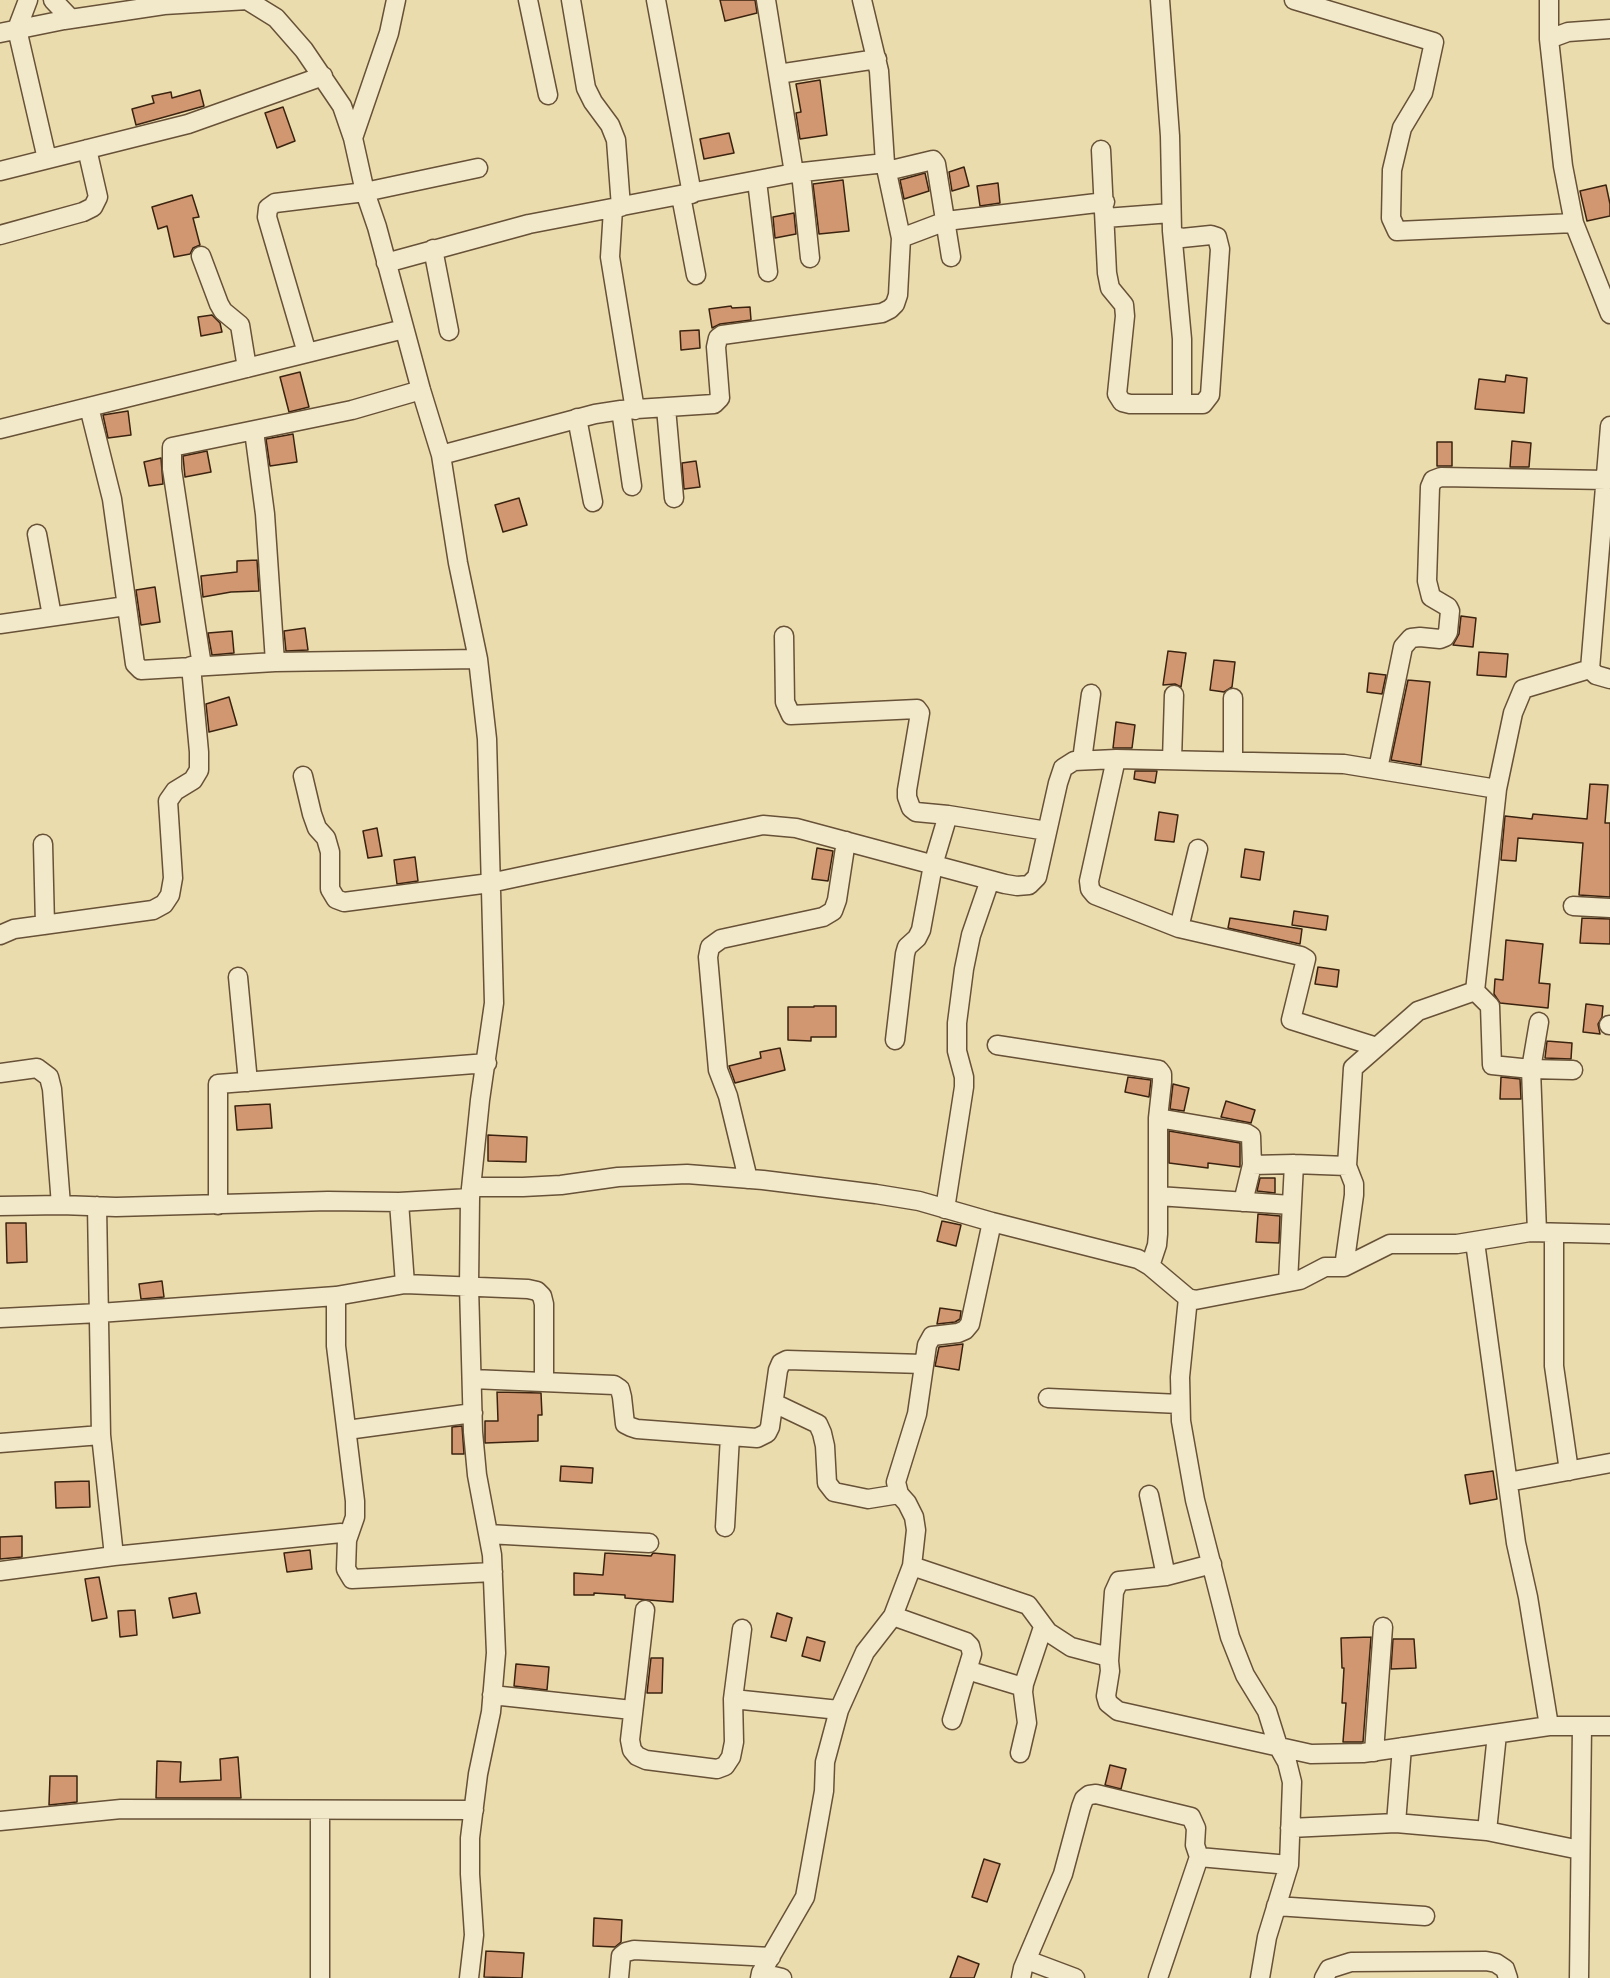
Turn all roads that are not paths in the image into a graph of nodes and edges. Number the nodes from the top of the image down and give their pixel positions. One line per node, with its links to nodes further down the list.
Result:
1 (28, 0): 17 (street)
2 (53, 0): 15 (street)
3 (240, 0): 4 (street); 15 (street)
4 (248, 0): 21 (street)
5 (396, 0): 23 (street)
6 (528, 0): 22 (street)
7 (571, 0): 34 (street)
8 (656, 0): 33 (street)
9 (766, 0): 20 (street)
10 (862, 0): 19 (street)
11 (1160, 0): 36 (street)
12 (1294, 0): 14 (street)
13 (1549, 0): 18 (street)
14 (1351, 9): 38 (street)
15 (71, 19): 17 (street)
16 (1610, 29): 18 (street)
17 (8, 31): 26 (street)
18 (1549, 39): 38 (street)
19 (877, 60): 20 (street); 27 (street)
20 (778, 74): 30 (street)
21 (323, 76): 23 (street); 24 (street)
22 (548, 94)
23 (353, 138): 32 (street)
24 (87, 149): 26 (street); 40 (street)
25 (1101, 150): 35 (street)
26 (47, 159): 29 (street)
27 (886, 167): 30 (street); 37 (street); 41 (street)
28 (478, 168): 32 (street)
29 (0, 171)
30 (797, 173): 31 (street); 45 (street)
31 (757, 181): 33 (street); 47 (street)
32 (365, 192): 46 (street); 52 (street)
33 (687, 195): 34 (street); 48 (street)
34 (617, 208): 42 (street); 58 (street)
35 (1105, 210): 36 (street); 37 (street); 55 (street)
36 (1171, 213): 39 (street)
37 (946, 221): 41 (street); 44 (street)
38 (1574, 223): 49 (street)
39 (1172, 231): 55 (street); 55 (street)
40 (0, 235)
41 (901, 238): 57 (street)
42 (433, 249): 46 (street); 51 (street)
43 (201, 256): 53 (street)
44 (951, 257)
45 (810, 258)
46 (386, 263): 50 (street)
47 (768, 273)
48 (696, 275)
49 (1610, 314)
50 (404, 328): 52 (street); 54 (street)
51 (449, 331)
52 (308, 352): 53 (street)
53 (247, 368): 56 (street)
54 (421, 390): 62 (street); 63 (street)
55 (1182, 404)
56 (89, 407): 61 (street); 69 (street)
57 (666, 408): 58 (street); 66 (street)
58 (628, 410): 59 (street); 65 (street)
59 (576, 418): 63 (street); 67 (street)
60 (1610, 426): 64 (street)
61 (0, 429)
62 (254, 431): 74 (street); 75 (street)
63 (441, 455): 73 (street)
64 (1606, 480): 76 (street); 85 (street)
65 (632, 486)
66 (674, 498)
67 (593, 502)
68 (37, 534): 70 (street)
69 (126, 606): 70 (street); 75 (street)
70 (52, 616): 71 (street)
71 (0, 624)
72 (784, 636): 88 (street)
73 (478, 659): 74 (street); 95 (street)
74 (275, 662): 75 (street)
75 (196, 666): 98 (street)
76 (1590, 669): 77 (street); 87 (street)
77 (1610, 679)
78 (1091, 694): 82 (street)
79 (1174, 695): 83 (street)
80 (1233, 698): 84 (street)
81 (1116, 759): 82 (street); 83 (street); 99 (street)
82 (1082, 760): 89 (street)
83 (1172, 760): 84 (street)
84 (1233, 761): 85 (street)
85 (1378, 769): 87 (street)
86 (303, 776): 95 (street)
87 (1497, 789): 102 (street)
88 (948, 815): 89 (street); 93 (street)
89 (1047, 831): 94 (street)
90 (846, 841): 93 (street); 95 (street); 116 (street)
91 (43, 844): 98 (street)
92 (1198, 849): 99 (street)
93 (933, 865): 94 (street); 104 (street)
94 (990, 880): 126 (street)
95 (490, 883): 107 (street)
96 (1573, 906): 97 (street)
97 (1610, 908)
98 (45, 925): 100 (street)
99 (1179, 928): 106 (street)
100 (0, 934)
101 (238, 977): 111 (street)
102 (1475, 991): 106 (street); 108 (street)
103 (1539, 1022): 108 (street)
104 (895, 1041)
105 (997, 1045): 112 (street)
106 (1377, 1047): 115 (street)
107 (487, 1063): 111 (street); 117 (street)
108 (1531, 1069): 109 (street); 128 (street)
109 (1573, 1070)
110 (0, 1073): 122 (street)
111 (248, 1082): 121 (street)
112 (1158, 1118): 114 (street); 118 (street)
113 (1294, 1164): 114 (street); 115 (street); 123 (street)
114 (1252, 1165): 120 (street)
115 (1347, 1166): 132 (street)
116 (748, 1179): 117 (street); 126 (street)
117 (471, 1192): 119 (street); 135 (street)
118 (1158, 1196): 120 (street); 131 (street)
119 (399, 1202): 121 (street); 134 (street)
120 (1243, 1202): 123 (street)
121 (218, 1204): 125 (street)
122 (61, 1205): 124 (street); 125 (street)
123 (1291, 1205): 133 (street)
124 (0, 1206)
125 (97, 1206): 138 (street)
126 (945, 1209): 127 (street)
127 (992, 1222): 131 (street); 140 (street)
128 (1546, 1232): 129 (street); 130 (street); 152 (street)
129 (1610, 1234)
130 (1475, 1242): 132 (street); 153 (street)
131 (1150, 1266): 137 (street)
132 (1344, 1267): 133 (street)
133 (1288, 1282): 137 (street)
134 (405, 1284): 135 (street); 136 (street)
135 (470, 1286): 141 (street); 142 (street)
136 (336, 1296): 138 (street); 147 (street)
137 (1188, 1298): 145 (street)
138 (99, 1313): 139 (street); 148 (street)
139 (0, 1318)
140 (923, 1364): 144 (street); 154 (street)
141 (472, 1379): 142 (street); 146 (street)
142 (544, 1382): 149 (street)
143 (1048, 1398): 145 (street)
144 (774, 1403): 149 (street); 154 (street)
145 (1180, 1404): 161 (street)
146 (473, 1413): 147 (street); 157 (street)
147 (347, 1430): 158 (street)
148 (101, 1435): 150 (street); 160 (street)
149 (730, 1436): 156 (street)
150 (0, 1443)
151 (1610, 1463): 152 (street)
152 (1569, 1471): 153 (street)
153 (1508, 1482): 179 (street)
154 (899, 1494): 162 (street)
155 (1149, 1496): 165 (street)
156 (725, 1527)
157 (488, 1534): 159 (street); 164 (street)
158 (347, 1540): 160 (street); 164 (street)
159 (649, 1543)
160 (114, 1556): 163 (street)
161 (1212, 1564): 165 (street); 183 (street)
162 (912, 1566): 167 (street); 168 (street)
163 (0, 1571)
164 (493, 1572): 174 (street)
165 (1166, 1576): 171 (street)
166 (645, 1610): 176 (street)
167 (893, 1616): 172 (street); 177 (street)
168 (1043, 1627): 171 (street); 173 (street)
169 (1383, 1627): 185 (street)
170 (742, 1629): 175 (street)
171 (1109, 1661): 183 (street)
172 (967, 1670): 173 (street); 178 (street)
173 (1023, 1687): 186 (street)
174 (492, 1695): 176 (street); 188 (street)
175 (733, 1699): 176 (street); 177 (street)
176 (632, 1710)
177 (839, 1710): 198 (street)
178 (952, 1720)
179 (1549, 1726): 180 (street); 182 (street)
180 (1582, 1726): 181 (street); 193 (street)
181 (1610, 1726)
182 (1497, 1734): 184 (street); 192 (street)
183 (1278, 1746): 185 (street); 191 (street)
184 (1402, 1748): 185 (street); 190 (street)
185 (1374, 1752)
186 (1020, 1753)
187 (320, 1809): 188 (street); 189 (street); 201 (street)
188 (474, 1810): 202 (street)
189 (0, 1821)
190 (1396, 1822): 191 (street); 192 (street)
191 (1290, 1828): 195 (street)
192 (1487, 1831): 193 (street)
193 (1581, 1850): 211 (street)
194 (1199, 1857): 195 (street); 199 (street); 207 (street)
195 (1289, 1865): 196 (street)
196 (1276, 1906): 197 (street); 208 (street)
197 (1425, 1916)
198 (771, 1957): 200 (street); 203 (street)
199 (1027, 1960): 205 (street); 206 (street)
200 (761, 1976): 204 (street)
201 (320, 1978)
202 (469, 1978)
203 (619, 1978)
204 (782, 1978)
205 (1021, 1978)
206 (1075, 1978)
207 (1158, 1978)
208 (1260, 1978)
209 (1324, 1978): 210 (street)
210 (1508, 1978)
211 (1579, 1978)

